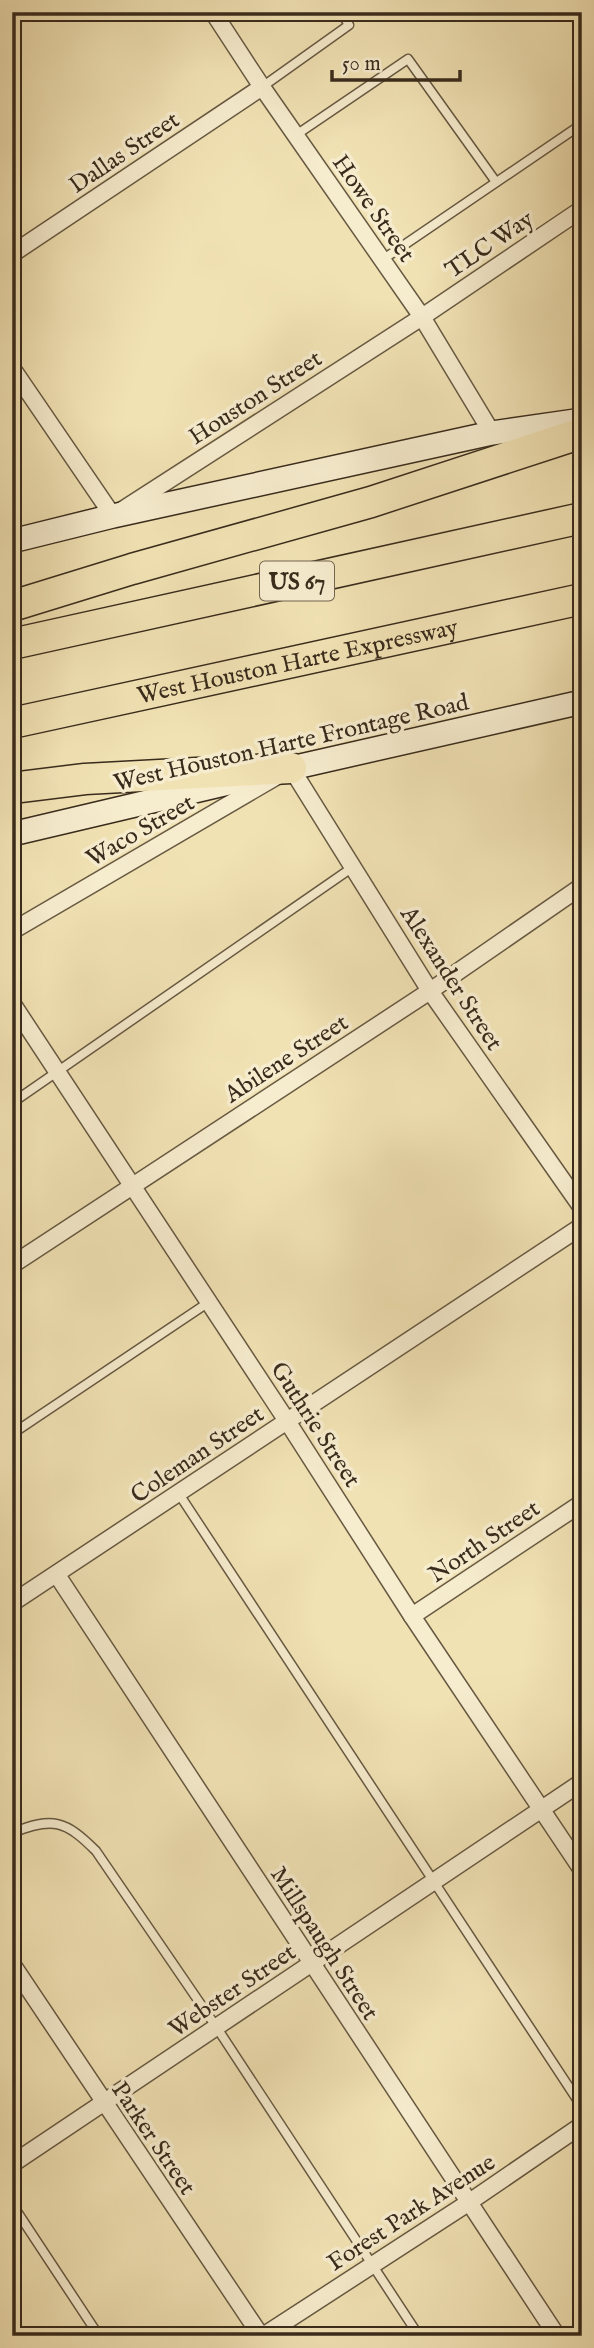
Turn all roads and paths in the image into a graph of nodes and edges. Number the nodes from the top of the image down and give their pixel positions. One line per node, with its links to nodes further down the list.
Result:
1 (213, 12): 3 (street, Howe Street)
2 (341, 12): 3 (lane)
3 (262, 87): 5 (street, Howe Street); 8 (street, Dallas Street)
4 (582, 124): 6 (lane)
5 (295, 135): 6 (lane); 9 (street, Howe Street)
6 (496, 182): 9 (lane)
7 (582, 209): 10 (street, TLC Way)
8 (12, 254)
9 (382, 260): 10 (street, Howe Street)
10 (422, 317): 13 (street, Howe Street); 15 (street, Houston Street)
11 (12, 368): 15 (street)
12 (582, 420): 13 (main road)
13 (492, 433): 15 (main road)
14 (582, 433): 19 (highway)
15 (113, 516): 17 (main road)
16 (582, 518): 20 (highway, US 67)
17 (12, 541)
18 (582, 599): 22 (highway, West Houston Harte Expressway)
19 (12, 606)
20 (12, 644)
21 (582, 702): 23 (main road, West Houston Harte Frontage Road)
22 (12, 723)
23 (291, 768): 24 (highway); 25 (main road, West Houston Harte Frontage Road); 26 (street, Alexander Street); 28 (street, Waco Street)
24 (12, 788)
25 (12, 834)
26 (353, 867): 29 (street, Alexander Street); 31 (lane)
27 (582, 886): 29 (street, Abilene Street)
28 (12, 931)
29 (430, 991): 33 (street, Abilene Street); 34 (street, Alexander Street)
30 (12, 1003): 31 (street, Guthrie Street)
31 (58, 1073): 32 (lane); 33 (street, Guthrie Street)
32 (12, 1103)
33 (132, 1186): 36 (street, Abilene Street); 37 (street, Guthrie Street)
34 (582, 1208)
35 (582, 1226): 38 (street, Coleman Street)
36 (12, 1265)
37 (209, 1302): 38 (street, Guthrie Street); 39 (lane)
38 (287, 1421): 40 (street, Coleman Street); 44 (street, Guthrie Street)
39 (12, 1434)
40 (179, 1493): 42 (street, Coleman Street); 49 (lane)
41 (582, 1503): 44 (street, North Street)
42 (57, 1575): 43 (street, Coleman Street); 51 (street, Millspaugh Street)
43 (12, 1603)
44 (412, 1616): 46 (street, Guthrie Street)
45 (582, 1782): 46 (street, Webster Street)
46 (541, 1810): 48 (street, Guthrie Street); 49 (street, Webster Street)
47 (12, 1833): 52 (lane)
48 (582, 1870)
49 (434, 1881): 51 (street, Webster Street); 54 (lane)
50 (12, 1964): 53 (street, Parker Street)
51 (311, 1964): 52 (street, Webster Street); 57 (street, Millspaugh Street)
52 (217, 2028): 53 (street, Webster Street); 59 (lane)
53 (104, 2104): 56 (street, Webster Street); 61 (street, Parker Street)
54 (582, 2107)
55 (582, 2125): 57 (street, Forest Park Avenue)
56 (12, 2164)
57 (468, 2203): 59 (street, Forest Park Avenue); 63 (street, Millspaugh Street)
58 (12, 2204): 60 (lane)
59 (373, 2265): 61 (street, Forest Park Avenue); 62 (lane)
60 (99, 2336)
61 (262, 2336)
62 (419, 2336)
63 (557, 2336)

